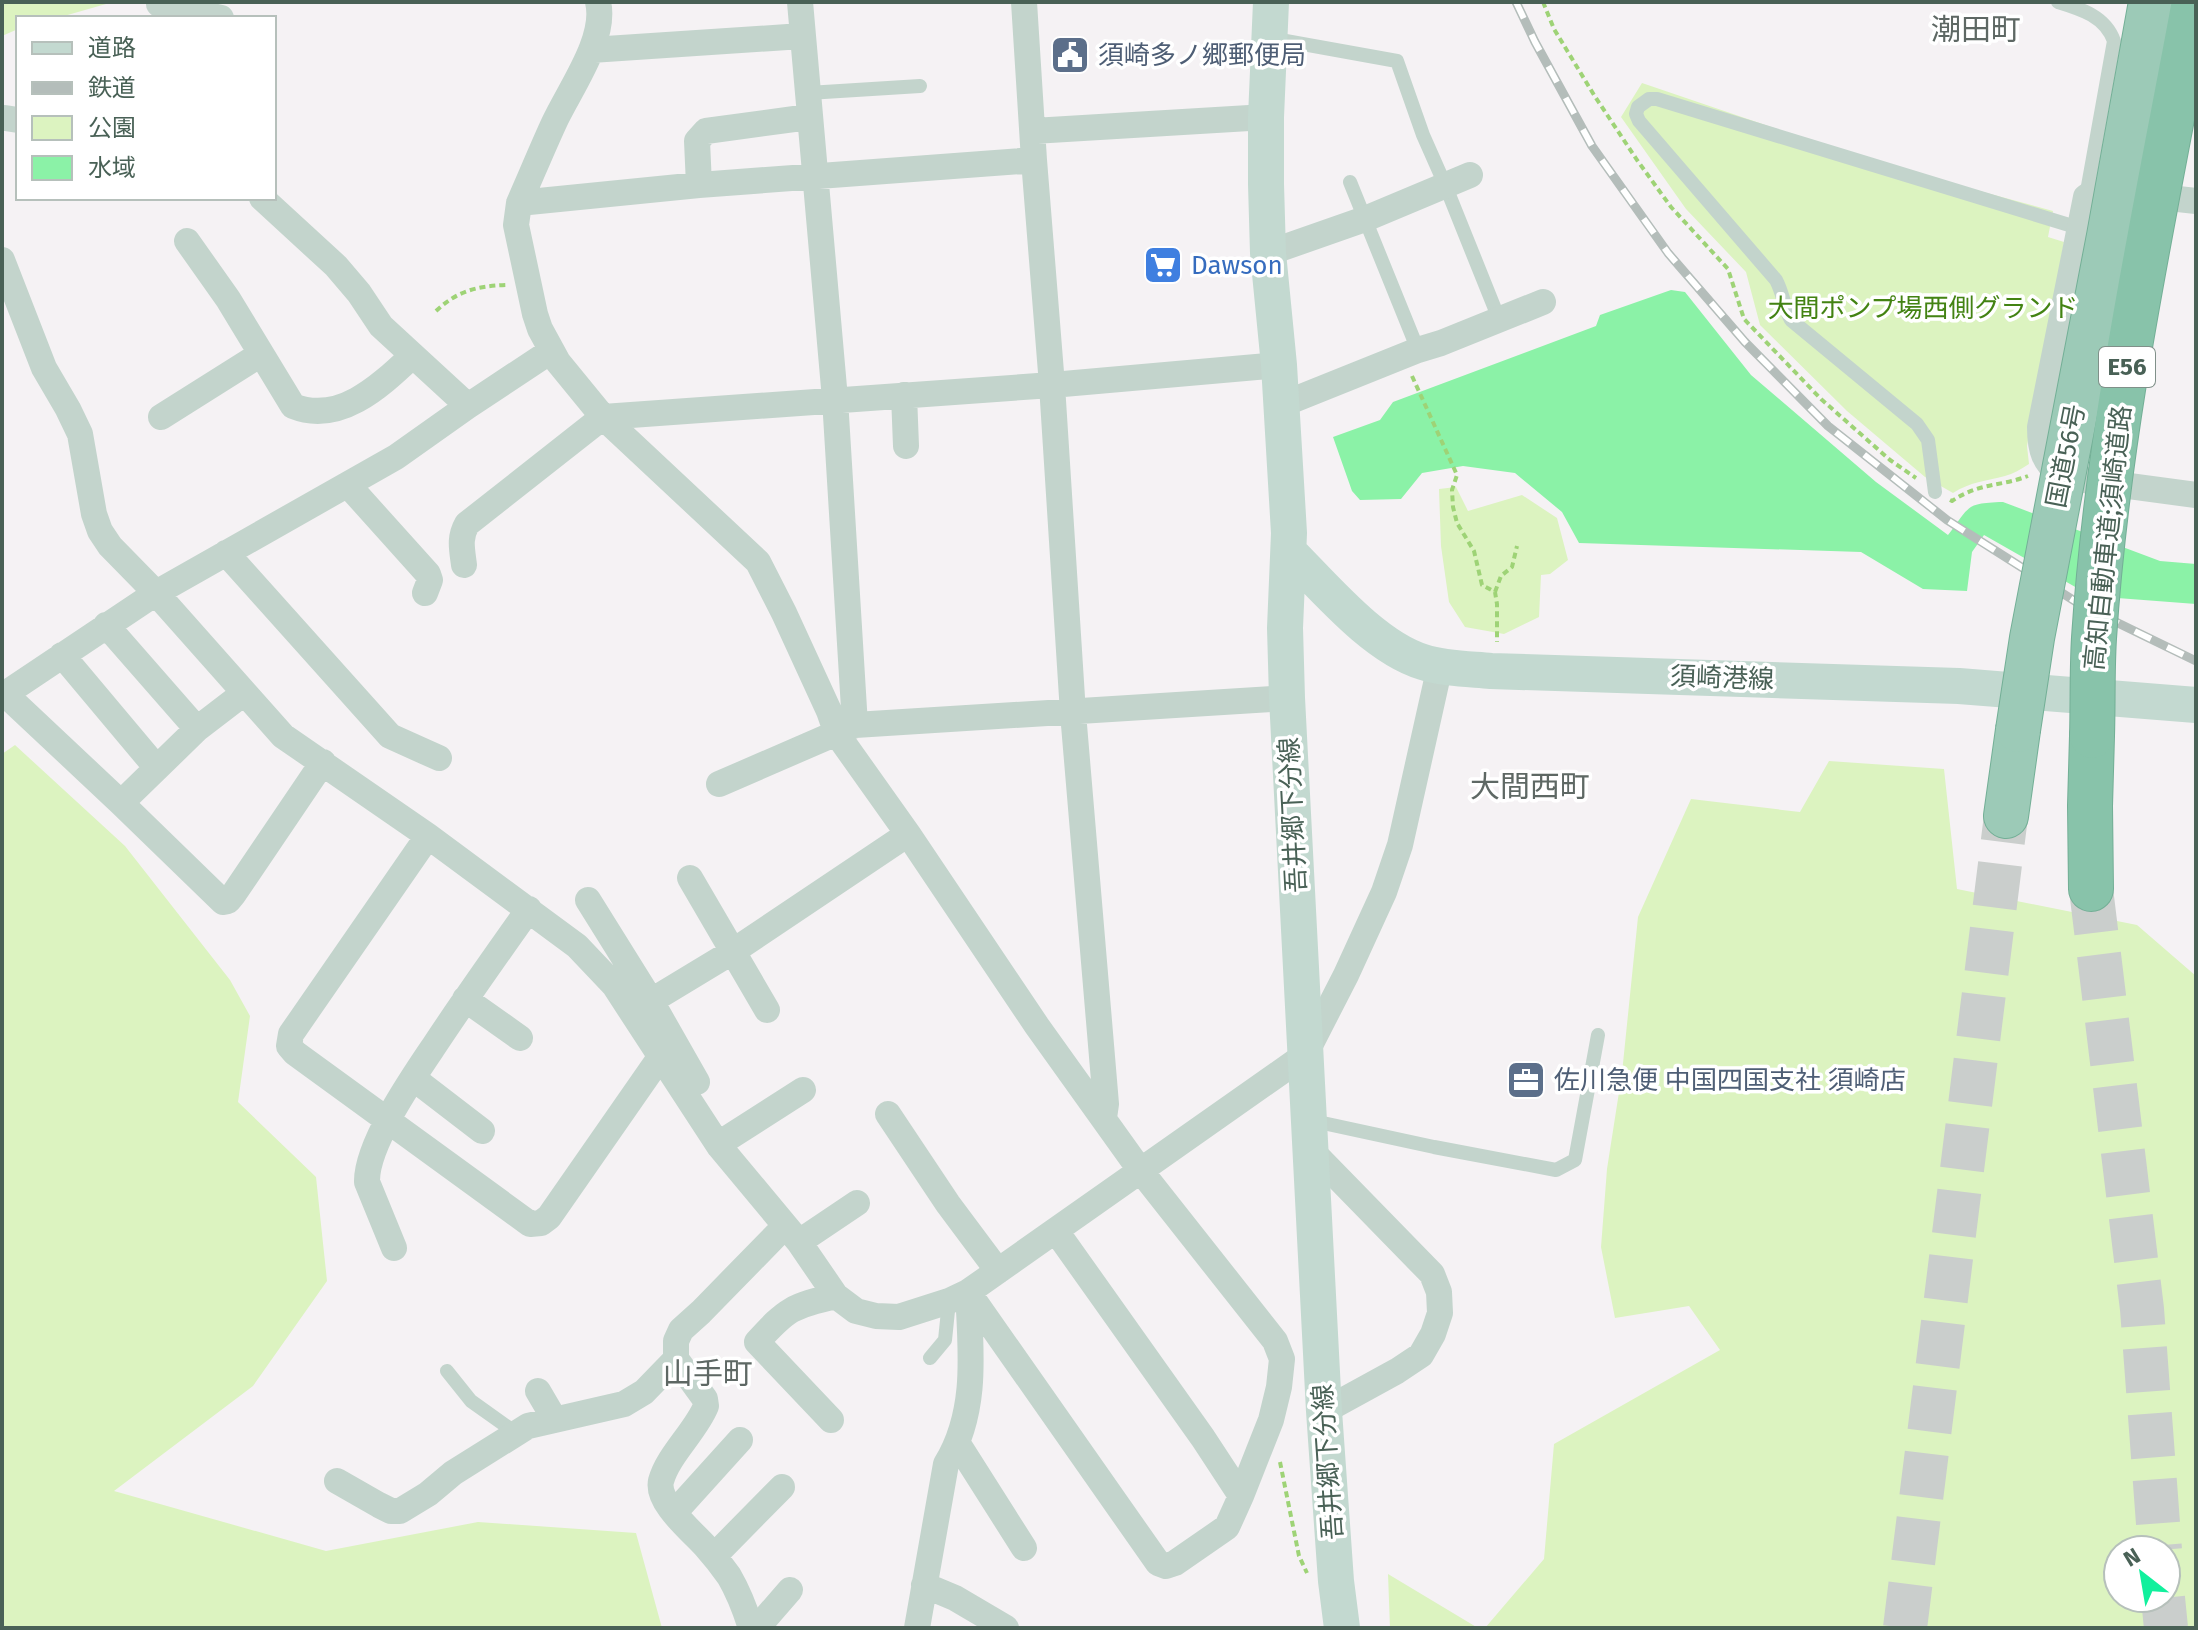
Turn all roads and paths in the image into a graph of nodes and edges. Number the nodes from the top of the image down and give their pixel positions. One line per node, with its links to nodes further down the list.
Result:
1 (598, 2): 14 (street)
2 (800, 2): 12 (street)
3 (1024, 2): 18 (street)
4 (1271, 2): 13 (main road, 吾井郷下分線)
5 (1543, 2): 53 (path)
6 (2058, 2): 10 (lane)
7 (2151, 2): 78 (highway, 国道56号, bridge)
8 (2194, 2): 82 (highway, 高知自動車道;須崎道路 / E56, bridge)
9 (159, 4): 11 (street)
10 (2091, 7): 25 (lane)
11 (212, 16)
12 (802, 36): 14 (street); 16 (street)
13 (1269, 38): 17 (main road, 吾井郷下分線); 24 (lane)
14 (591, 50): 28 (street)
15 (920, 86): 16 (lane)
16 (808, 105): 21 (street); 23 (street)
17 (1266, 117): 18 (street); 32 (main road, 吾井郷下分線)
18 (1033, 131): 19 (street)
19 (1034, 160): 21 (street); 43 (street)
20 (1470, 175): 24 (street)
21 (815, 178): 23 (street); 45 (street)
22 (1350, 182): 29 (lane)
23 (699, 185): 28 (street)
24 (1446, 187): 29 (street); 37 (lane)
25 (2086, 197): 27 (street); 30 (street)
26 (264, 200): 40 (street)
27 (2196, 201)
28 (519, 203): 34 (street)
29 (1365, 219): 32 (street); 41 (lane)
30 (2079, 228): 53 (lane); 54 (street)
31 (187, 241): 39 (street)
32 (1268, 253): 42 (main road, 吾井郷下分線)
33 (2, 260): 60 (street)
34 (529, 285): 36 (path); 38 (street)
35 (1543, 302): 37 (street)
36 (436, 311)
37 (1499, 319): 41 (street)
38 (551, 351): 47 (street); 49 (street)
39 (261, 354): 40 (street); 48 (street)
40 (412, 356): 47 (street)
41 (1413, 357): 46 (street); 59 (path)
42 (1279, 365): 43 (street); 46 (main road, 吾井郷下分線)
43 (1052, 385): 44 (street); 70 (street)
44 (904, 395): 45 (street); 50 (street)
45 (835, 399): 49 (street); 72 (street)
46 (1281, 405): 56 (main road, 吾井郷下分線)
47 (468, 406): 52 (street)
48 (161, 417)
49 (603, 417): 58 (street); 72 (street)
50 (906, 446)
51 (2030, 476): 53 (path)
52 (348, 485): 57 (street); 61 (street)
53 (1935, 492)
54 (2196, 495)
55 (1517, 546): 59 (path)
56 (1289, 552): 64 (main road, 須崎港線); 68 (main road, 吾井郷下分線)
57 (226, 553): 60 (street); 73 (street)
58 (464, 565)
59 (1495, 592): 65 (path)
60 (156, 593): 62 (street); 66 (street)
61 (425, 593)
62 (106, 625): 63 (street); 71 (street)
63 (62, 655): 67 (street); 75 (street)
64 (1440, 666): 65 (main road, 須崎港線); 91 (street)
65 (1491, 671): 69 (main road, 須崎港線)
66 (244, 693): 71 (street); 74 (street)
67 (3, 695): 77 (street)
68 (1287, 698): 70 (street); 91 (main road, 吾井郷下分線)
69 (2196, 705)
70 (1073, 713): 72 (street); 96 (street)
71 (197, 729): 75 (street)
72 (846, 730): 76 (street); 79 (street)
73 (439, 758)
74 (323, 762): 77 (street); 80 (street)
75 (156, 767): 77 (street)
76 (719, 784)
77 (121, 803)
78 (2006, 816)
79 (908, 834): 85 (street); 96 (street)
80 (428, 836): 84 (street); 97 (street)
81 (690, 878): 85 (street)
82 (2091, 889)
83 (588, 900): 87 (street)
84 (529, 909): 86 (street); 92 (street)
85 (732, 952): 87 (street); 88 (street)
86 (465, 999): 90 (street); 93 (street)
87 (651, 1001): 100 (street)
88 (767, 1010)
89 (1598, 1035): 99 (lane)
90 (520, 1038)
91 (1305, 1055): 99 (main road, 吾井郷下分線); 101 (street)
92 (661, 1056): 97 (street); 100 (street)
93 (413, 1078): 97 (street); 98 (street)
94 (803, 1090): 100 (street)
95 (888, 1114): 106 (street)
96 (1104, 1118): 101 (street)
97 (386, 1121): 105 (street)
98 (482, 1131)
99 (1310, 1134): 113 (main road, 吾井郷下分線); 113 (street)
100 (724, 1142): 104 (street)
101 (1140, 1170): 103 (street); 116 (street)
102 (857, 1203): 104 (street)
103 (1056, 1231): 106 (street); 122 (street)
104 (792, 1234): 107 (street); 110 (street)
105 (394, 1248)
106 (998, 1271): 108 (street)
107 (836, 1296): 108 (street); 115 (street)
108 (958, 1297): 109 (lane); 119 (street); 122 (street)
109 (930, 1358)
110 (676, 1359): 114 (street); 123 (street)
111 (447, 1371): 117 (lane)
112 (538, 1391): 114 (street)
113 (1324, 1411): 132 (main road, 吾井郷下分線)
114 (555, 1420): 117 (street)
115 (831, 1420)
116 (1271, 1420): 122 (street); 126 (path)
117 (516, 1433): 120 (street)
118 (740, 1440): 123 (street)
119 (958, 1444): 124 (street); 127 (street)
120 (337, 1481)
121 (782, 1487): 125 (street)
122 (1241, 1496)
123 (674, 1513): 125 (street)
124 (1024, 1548)
125 (714, 1556): 129 (street)
126 (1311, 1577)
127 (924, 1585): 130 (street); 131 (street)
128 (790, 1590): 129 (street)
129 (754, 1628)
130 (917, 1628)
131 (1006, 1628)
132 (1342, 1628)

